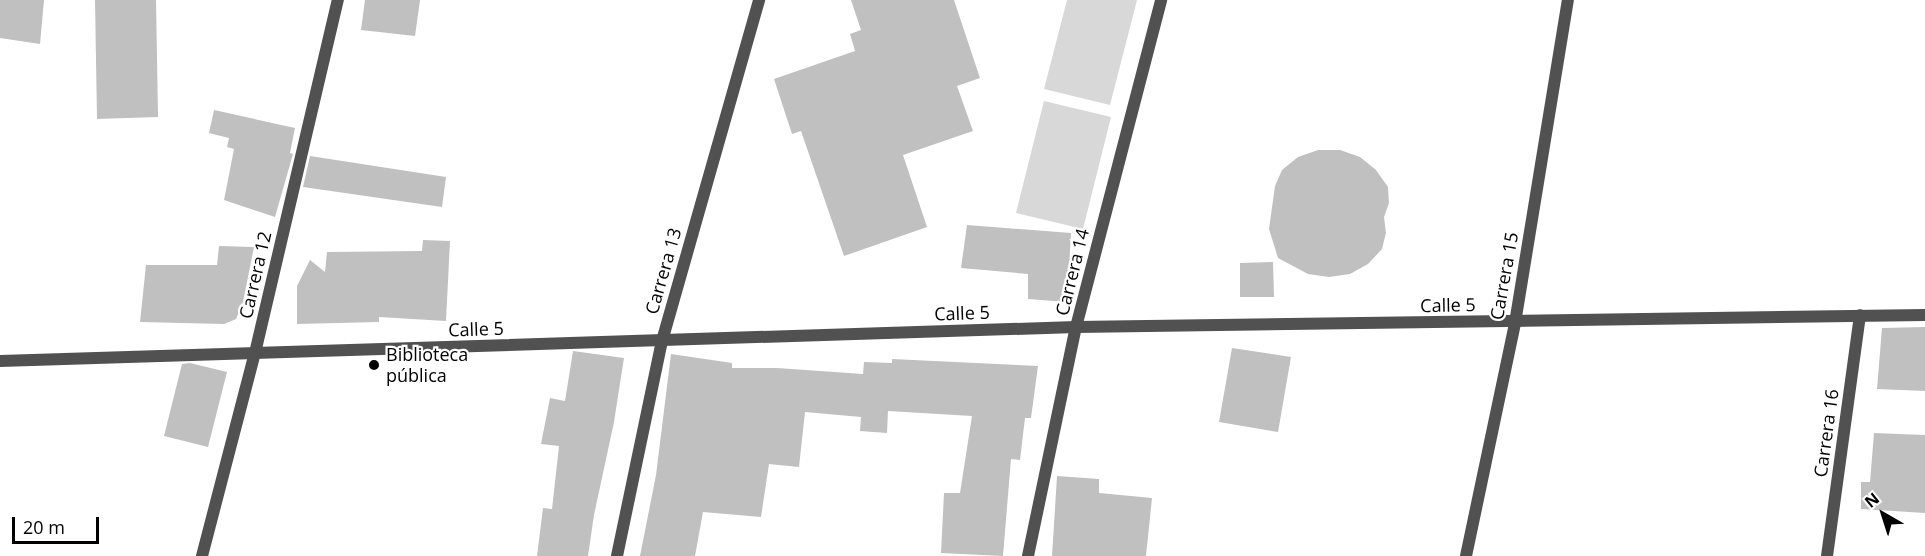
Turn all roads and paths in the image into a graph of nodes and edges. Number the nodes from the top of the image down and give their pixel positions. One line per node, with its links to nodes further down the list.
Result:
1 (338, 0): 10 (street, Carrera 12)
2 (759, 0): 9 (street, Carrera 13)
3 (1161, 0): 8 (street, Carrera 14)
4 (1568, 0): 7 (street, Carrera 15)
5 (1860, 315): 6 (street, Calle 5); 7 (street, Calle 5); 16 (street, Carrera 16)
6 (1925, 315)
7 (1515, 322): 8 (street, Calle 5); 15 (street, Carrera 15)
8 (1076, 327): 9 (street, Calle 5); 14 (street, Carrera 14)
9 (662, 341): 10 (street, Calle 5); 13 (street, Carrera 13)
10 (255, 353): 11 (street, Calle 5); 12 (street, Carrera 12)
11 (0, 361)
12 (202, 556)
13 (617, 556)
14 (1028, 556)
15 (1466, 556)
16 (1827, 556)

